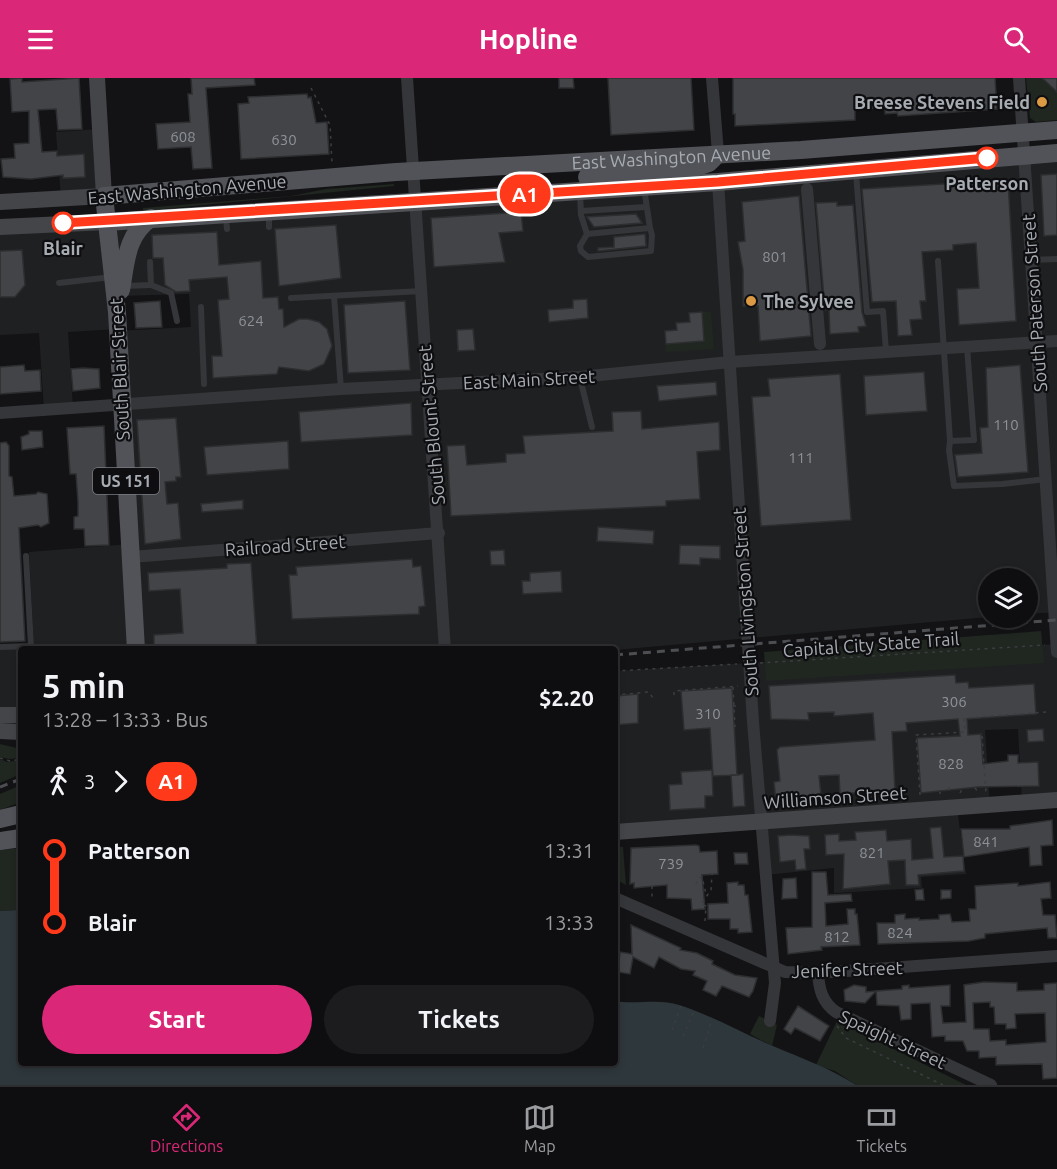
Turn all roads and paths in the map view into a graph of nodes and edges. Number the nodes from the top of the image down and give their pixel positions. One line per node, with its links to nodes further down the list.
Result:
1 (97, 78): 20 (street)
2 (407, 78): 14 (street, South Blount Street)
3 (712, 78): 9 (street)
4 (1019, 78): 7 (street, South Paterson Street)
5 (311, 88): 12 (path)
6 (1057, 130): 7 (main road, East Washington Avenue)
7 (1022, 132): 8 (main road, East Washington Avenue); 11 (street, South Paterson Street)
8 (942, 139): 9 (main road, East Washington Avenue); 15 (main road)
9 (718, 153): 14 (main road, East Washington Avenue); 19 (main road)
10 (1057, 153): 11 (main road, East Washington Avenue)
11 (1024, 155): 13 (main road, East Washington Avenue); 31 (street, South Paterson Street)
12 (332, 163)
13 (856, 169): 15 (main road, East Washington Avenue); 47 (lane)
14 (413, 171): 20 (main road, East Washington Avenue); 21 (street, South Blount Street)
15 (718, 182): 16 (main road, East Washington Avenue); 48 (street, South Livingston Street)
16 (644, 185): 17 (main road, East Washington Avenue); 23 (lane)
17 (580, 189): 19 (main road, East Washington Avenue); 24 (lane)
18 (807, 189): 44 (street)
19 (518, 194): 21 (main road, East Washington Avenue)
20 (104, 196): 22 (street, East Washington Avenue); 26 (main road, South Blair Street / US 151)
21 (414, 201): 25 (main road, East Washington Avenue); 37 (street, South Blount Street)
22 (0, 202)
23 (646, 207): 24 (lane); 28 (lane)
24 (581, 211): 29 (lane)
25 (151, 218): 26 (main road, East Washington Avenue); 35 (main road, US 151)
26 (107, 222): 27 (street, East Washington Avenue); 35 (main road, South Blair Street / US 151)
27 (0, 227)
28 (650, 228): 29 (lane); 29 (lane)
29 (587, 234)
30 (1057, 259): 31 (lane)
31 (1031, 260): 43 (street, South Paterson Street)
32 (938, 261): 46 (lane)
33 (150, 262): 36 (lane)
34 (59, 282): 35 (lane)
35 (117, 282): 36 (lane); 53 (main road, South Blair Street / US 151)
36 (151, 285): 41 (lane)
37 (422, 291): 38 (lane); 51 (street, South Blount Street)
38 (333, 296): 39 (lane); 52 (lane)
39 (291, 298)
40 (201, 308): 50 (lane)
41 (177, 321)
42 (1057, 341): 43 (street, East Main Street)
43 (1037, 342): 45 (street, East Main Street); 57 (street, South Paterson Street)
44 (820, 344)
45 (967, 346): 46 (street, East Main Street); 56 (lane)
46 (944, 348): 47 (street, East Main Street); 56 (lane)
47 (886, 351): 48 (street, East Main Street)
48 (730, 362): 49 (street, East Main Street); 97 (street, South Livingston Street)
49 (580, 377): 51 (street, East Main Street); 55 (lane)
50 (204, 384)
51 (427, 384): 52 (street, East Main Street); 58 (street, South Blount Street)
52 (341, 389): 53 (street, East Main Street)
53 (121, 404): 54 (street, East Main Street); 60 (main road, South Blair Street / US 151)
54 (0, 413)
55 (592, 427)
56 (950, 441): 57 (lane)
57 (1046, 479): 66 (street, South Paterson Street)
58 (439, 533): 60 (street, Railroad Street); 64 (street, South Blount Street)
59 (26, 556): 62 (lane)
60 (131, 557): 63 (main road, South Blair Street / US 151)
61 (18, 646): 65 (lane)
62 (31, 646)
63 (136, 646)
64 (445, 646)
65 (0, 647)
66 (1054, 649): 67 (path, Capital City State Trail)
67 (765, 663)
68 (737, 664): 69 (path)
69 (618, 671)
70 (739, 686): 71 (path)
71 (733, 687): 73 (path); 75 (path)
72 (618, 695): 74 (path)
73 (674, 695)
74 (653, 698)
75 (734, 706): 76 (path); 80 (path)
76 (740, 706)
77 (1046, 712): 93 (path)
78 (0, 715): 79 (street)
79 (18, 715)
80 (742, 726)
81 (0, 731): 82 (street)
82 (18, 732)
83 (982, 736): 90 (path)
84 (0, 758): 85 (path)
85 (18, 760)
86 (950, 787): 92 (path)
87 (975, 788): 89 (path)
88 (962, 789): 91 (path)
89 (978, 792)
90 (986, 792)
91 (960, 793)
92 (950, 794)
93 (920, 795)
94 (1057, 800): 97 (street, Williamson Street)
95 (18, 815): 96 (main road)
96 (0, 819)
97 (761, 823): 98 (street, Williamson Street); 109 (street, South Livingston Street)
98 (618, 832)
99 (18, 838): 100 (main road)
100 (0, 841)
101 (712, 874): 104 (path)
102 (696, 884): 104 (path)
103 (652, 885): 105 (path)
104 (706, 896): 107 (path)
105 (652, 898)
106 (618, 899): 109 (street, Jenifer Street)
107 (705, 921)
108 (1057, 956): 110 (street, Jenifer Street)
109 (773, 967): 110 (street, Jenifer Street); 114 (street, South Livingston Street)
110 (818, 973): 120 (street, Spaight Street)
111 (681, 1006): 116 (path)
112 (694, 1011): 117 (path)
113 (712, 1019): 118 (path)
114 (770, 1021)
115 (835, 1022): 119 (path)
116 (672, 1030)
117 (683, 1036)
118 (703, 1048)
119 (943, 1085)
120 (991, 1085)

